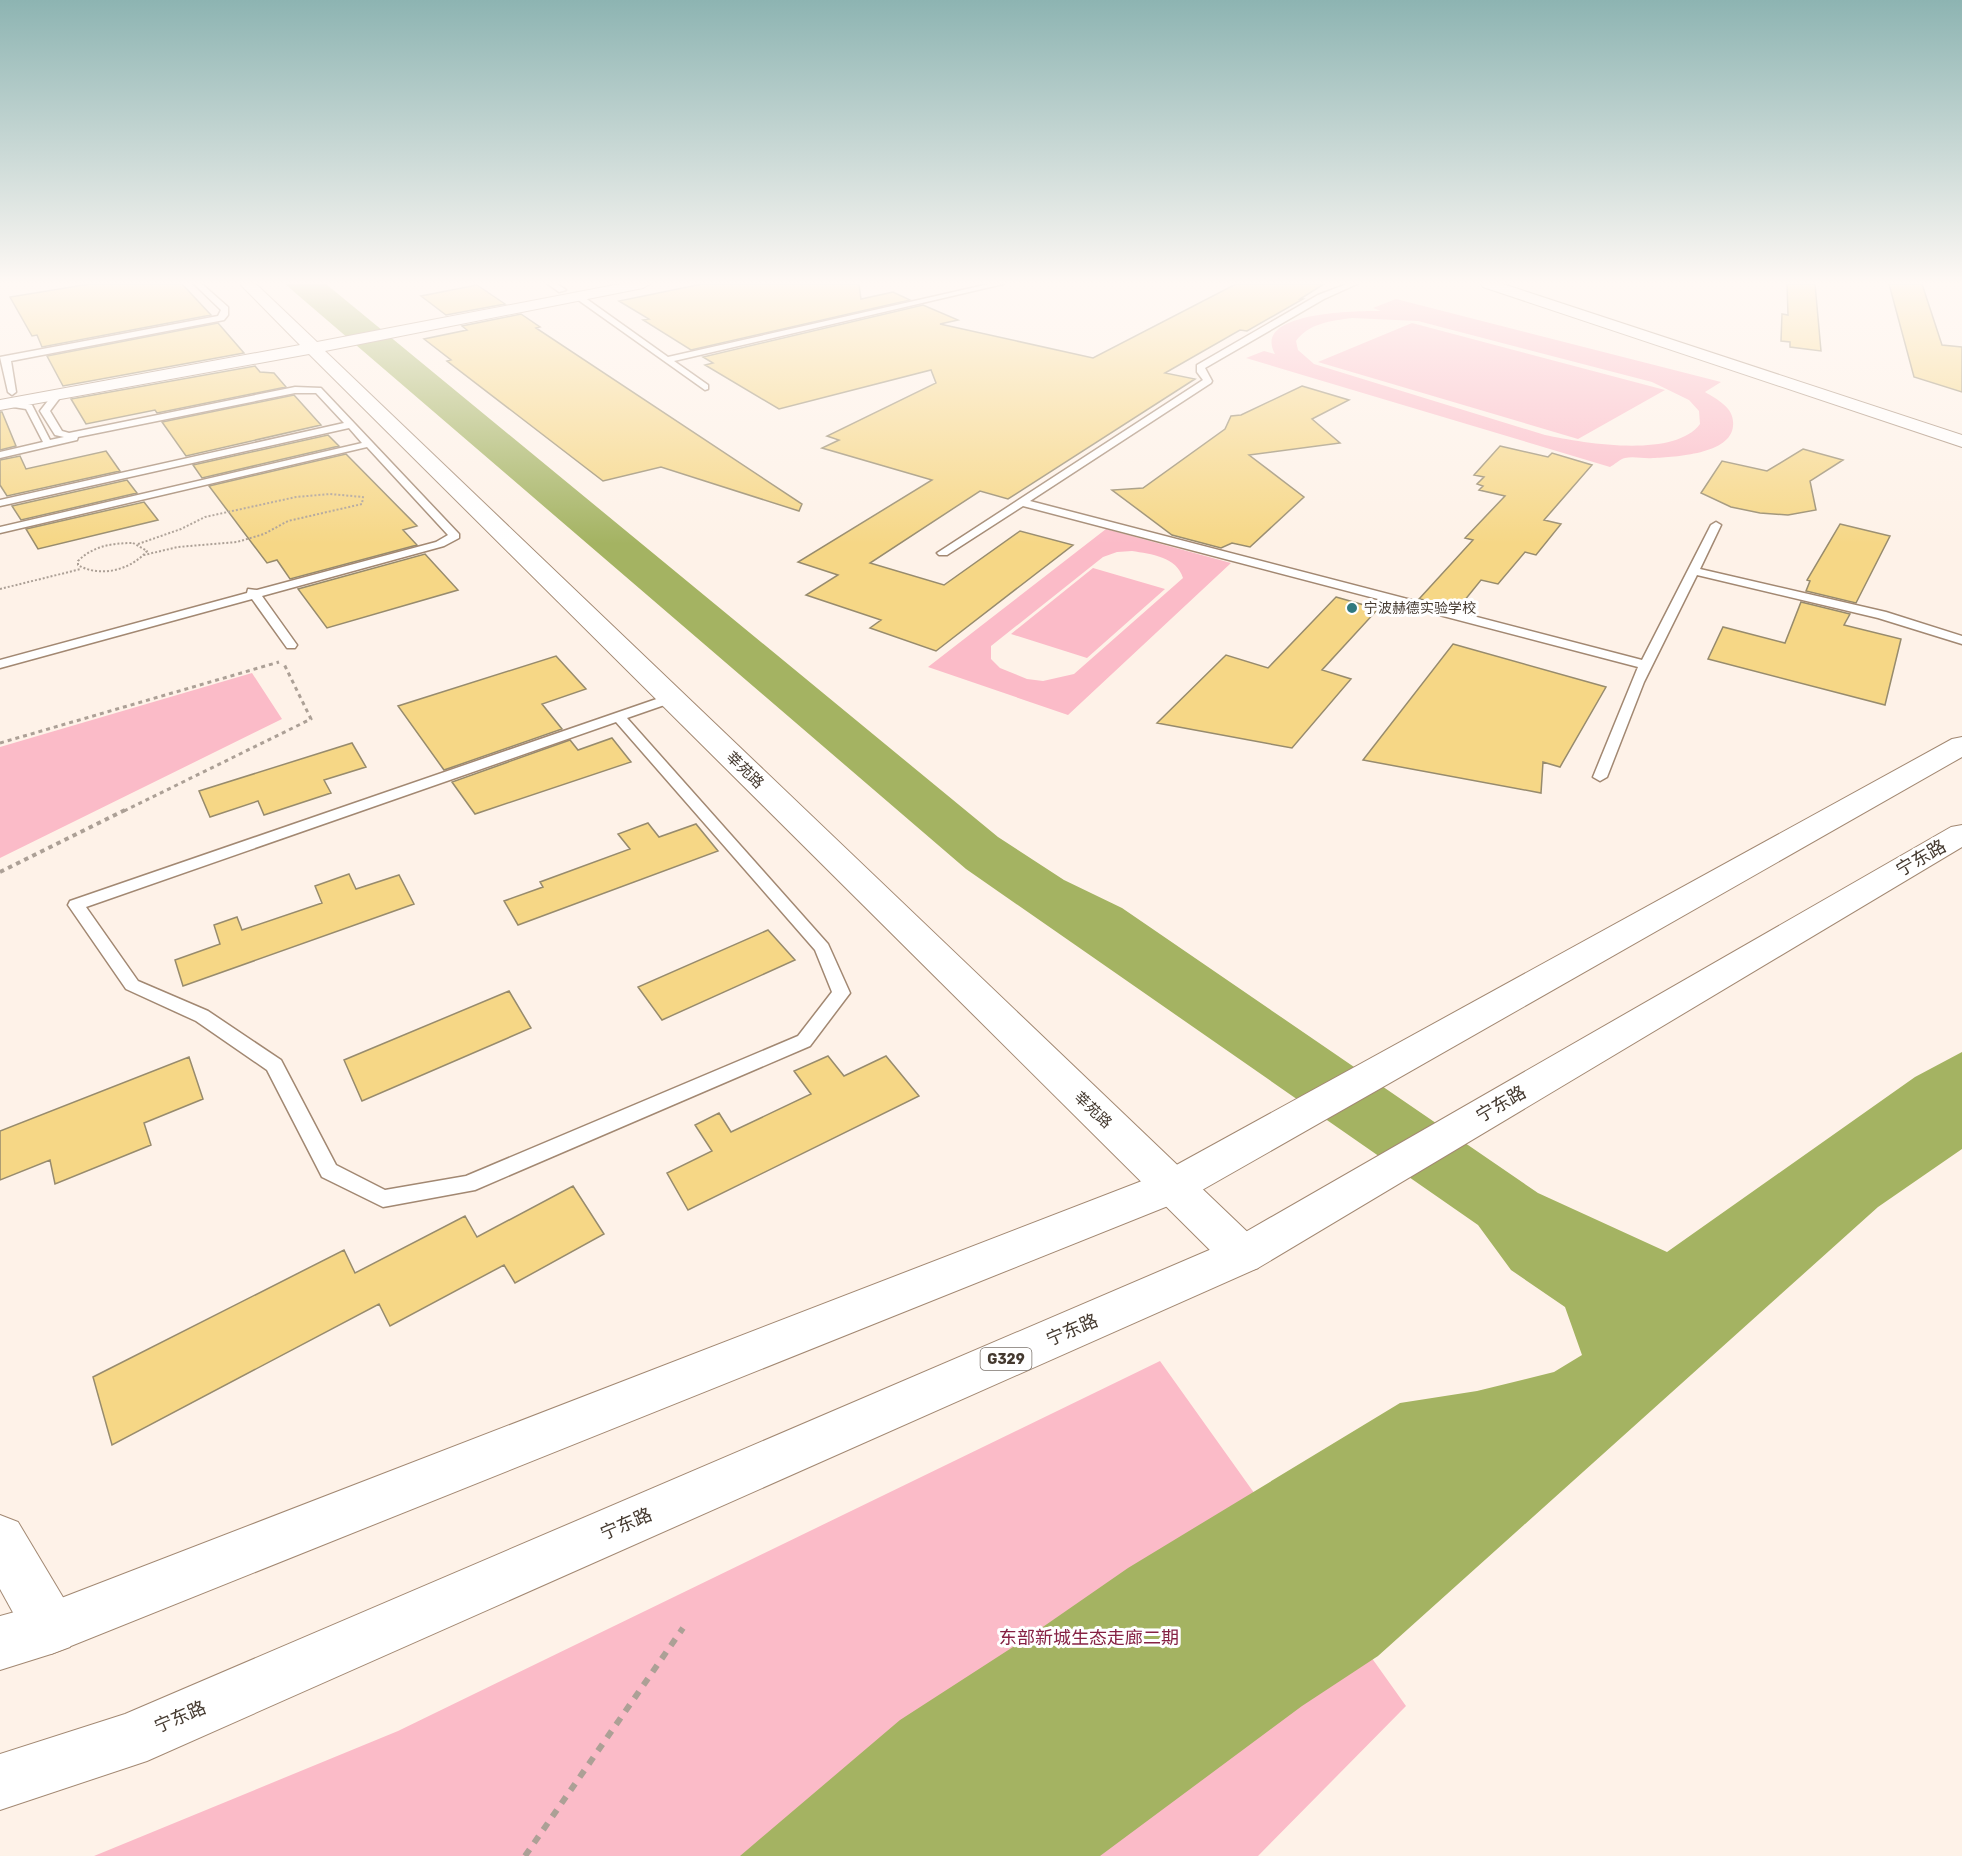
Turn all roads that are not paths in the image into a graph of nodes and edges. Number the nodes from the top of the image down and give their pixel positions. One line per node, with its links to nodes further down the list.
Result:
1 (4, 371): 11 (lane)
2 (164, 371): 11 (main road)
3 (180, 371): 10 (main road)
4 (352, 371): 32 (main road, 莘苑路)
5 (682, 371): 9 (lane)
6 (1201, 371): 20 (lane)
7 (1749, 371): 16 (main road)
8 (1801, 371): 12 (main road)
9 (705, 387)
10 (57, 395): 11 (main road); 14 (lane)
11 (5, 399): 15 (lane)
12 (1895, 401)
13 (345, 426): 14 (lane); 17 (lane); 18 (lane); 19 (lane)
14 (69, 436): 15 (lane)
15 (46, 440): 18 (lane)
16 (1962, 441)
17 (365, 446): 19 (lane); 26 (lane)
18 (0, 453)
19 (73, 500): 21 (lane); 23 (lane)
20 (1022, 501): 24 (lane); 31 (lane)
21 (0, 503)
22 (1716, 525): 25 (lane)
23 (0, 530)
24 (943, 553)
25 (1694, 571): 27 (lane); 31 (lane)
26 (253, 593): 28 (lane); 29 (lane); 30 (lane)
27 (1962, 640)
28 (291, 645)
29 (0, 658)
30 (0, 664)
31 (1646, 664): 35 (lane)
32 (671, 698): 33 (lane); 37 (main road, 莘苑路)
33 (619, 717): 33 (lane)
34 (1962, 745): 37 (main road)
35 (1600, 777)
36 (1962, 834): 38 (main road, 宁东路 / G329)
37 (1174, 1186): 38 (main road, 莘苑路); 40 (main road)
38 (1243, 1256): 42 (main road, 宁东路 / G329)
39 (0, 1540): 40 (main road)
40 (51, 1628): 41 (main road)
41 (0, 1643)
42 (0, 1782)

